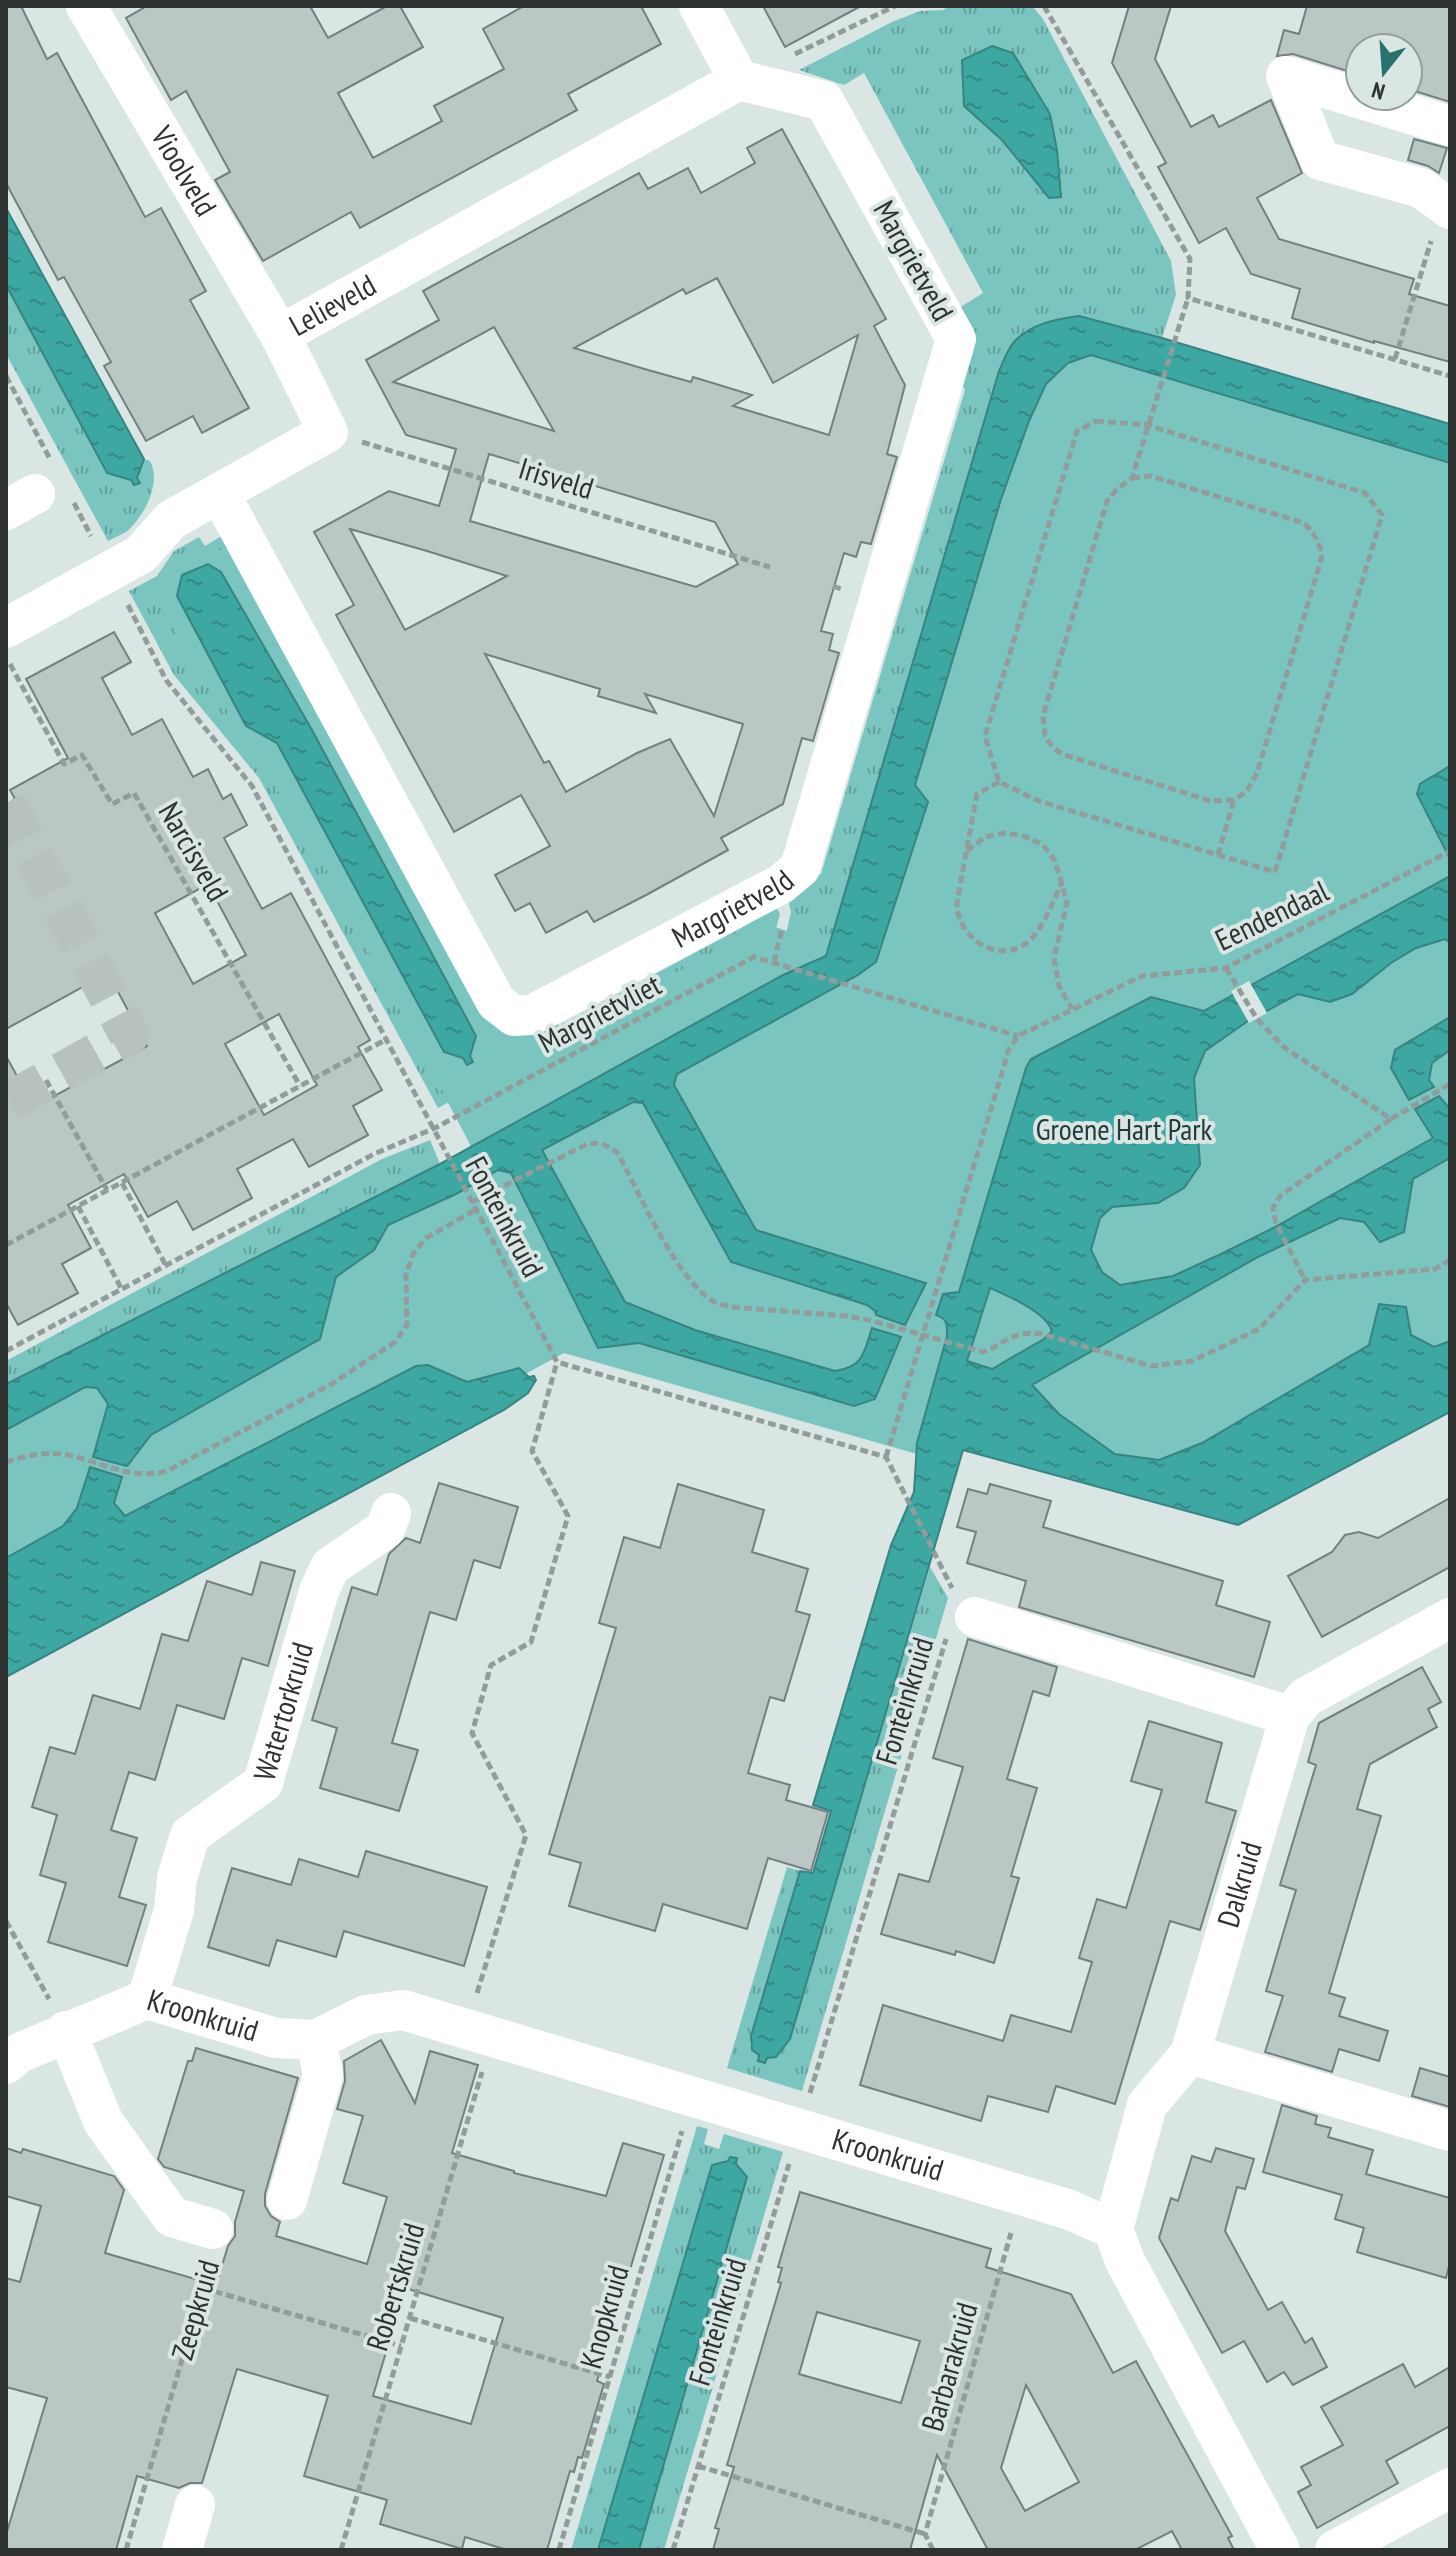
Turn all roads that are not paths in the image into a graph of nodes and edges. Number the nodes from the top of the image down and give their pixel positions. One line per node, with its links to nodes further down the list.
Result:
1 (86, 6): 6 (street, Vioolveld)
2 (699, 6): 3 (street)
3 (739, 80): 6 (street, Lelieveld); 7 (street, Margrietveld)
4 (1450, 126): 5 (street)
5 (1449, 205)
6 (280, 335): 7 (street, Lelieveld)
7 (220, 494): 8 (street)
8 (6, 628)
9 (391, 1513): 13 (street, Watertorkruid)
10 (961, 1614): 12 (street)
11 (1450, 1618): 12 (street)
12 (1290, 1716): 16 (street, Dalkruid)
13 (147, 1999): 14 (street, Kroonkruid); 15 (street, Kroonkruid)
14 (66, 2031): 17 (street, Kroonkruid); 20 (street, Zeepkruid)
15 (316, 2040): 19 (street); 21 (street, Kroonkruid)
16 (1190, 2054): 18 (street); 21 (street, Dalkruid)
17 (6, 2064)
18 (1450, 2131)
19 (287, 2200)
20 (213, 2229)
21 (1113, 2229): 25 (street)
22 (1450, 2488): 26 (street)
23 (195, 2505): 24 (street)
24 (182, 2550)
25 (1280, 2550)
26 (1335, 2550)

